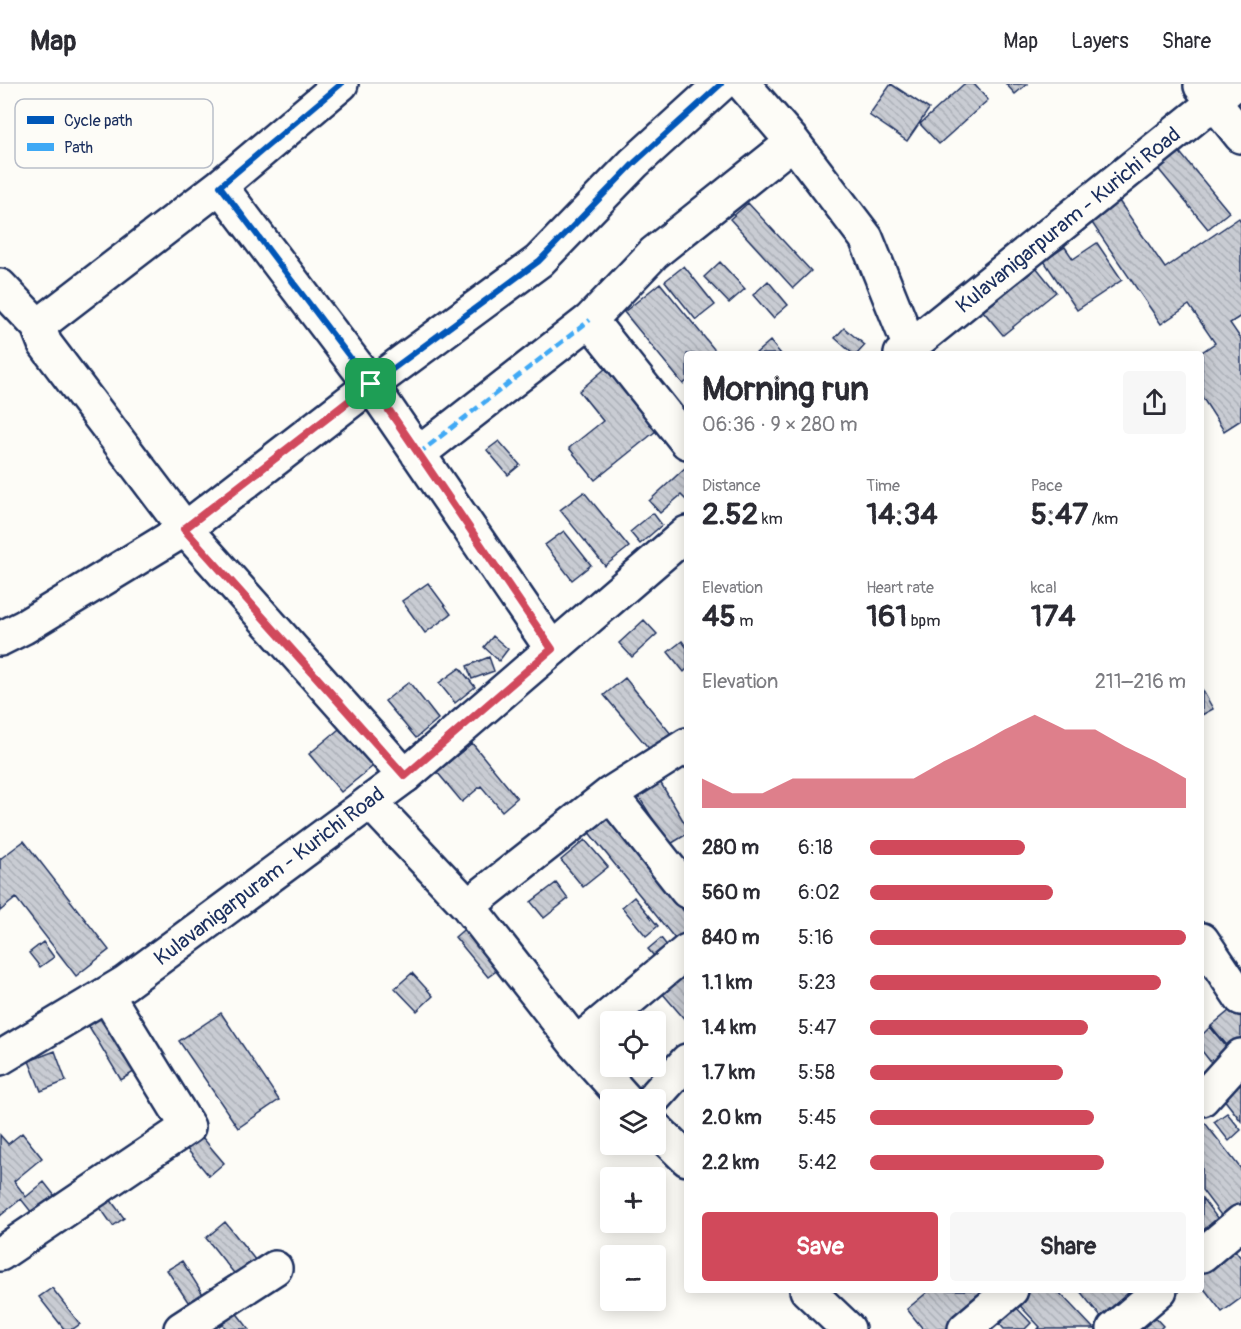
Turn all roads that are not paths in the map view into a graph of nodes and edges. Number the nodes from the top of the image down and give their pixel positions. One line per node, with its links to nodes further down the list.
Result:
1 (341, 84): 7 (street)
2 (721, 84): 12 (street)
3 (743, 84): 6 (street)
4 (1216, 90): 5 (street); 11 (street, Kulavanigarpuram - Kurichi Road)
5 (1241, 136)
6 (793, 142): 9 (street); 11 (street)
7 (220, 186): 10 (street); 12 (street)
8 (0, 286): 10 (street)
9 (590, 320): 13 (street); 14 (street)
10 (38, 326): 15 (street)
11 (905, 351)
12 (371, 384): 14 (street); 15 (street)
13 (684, 438)
14 (418, 454): 18 (street)
15 (184, 529): 17 (street); 20 (street)
16 (684, 536): 18 (street, Kulavanigarpuram - Kurichi Road)
17 (0, 639)
18 (552, 649): 20 (street, Kulavanigarpuram - Kurichi Road)
19 (684, 747): 21 (street)
20 (405, 776): 22 (street, Kulavanigarpuram - Kurichi Road)
21 (610, 794): 23 (street); 24 (street)
22 (370, 802): 24 (street); 27 (street, Kulavanigarpuram - Kurichi Road)
23 (684, 887)
24 (468, 906): 29 (street)
25 (1204, 946): 28 (street)
26 (684, 954): 29 (street)
27 (106, 995): 31 (street, Kulavanigarpuram - Kurichi Road); 40 (street)
28 (1241, 998)
29 (576, 1044): 33 (street)
30 (1241, 1056): 35 (street)
31 (0, 1058)
32 (684, 1064): 34 (street)
33 (616, 1089)
34 (662, 1089)
35 (1204, 1097)
36 (666, 1139): 37 (street)
37 (684, 1156)
38 (1241, 1222): 39 (street)
39 (1204, 1253)
40 (0, 1254)
41 (275, 1268): 45 (street)
42 (812, 1293): 46 (street)
43 (1007, 1293): 47 (street)
44 (1156, 1293): 48 (street)
45 (182, 1329)
46 (848, 1329)
47 (965, 1329)
48 (1114, 1329)

